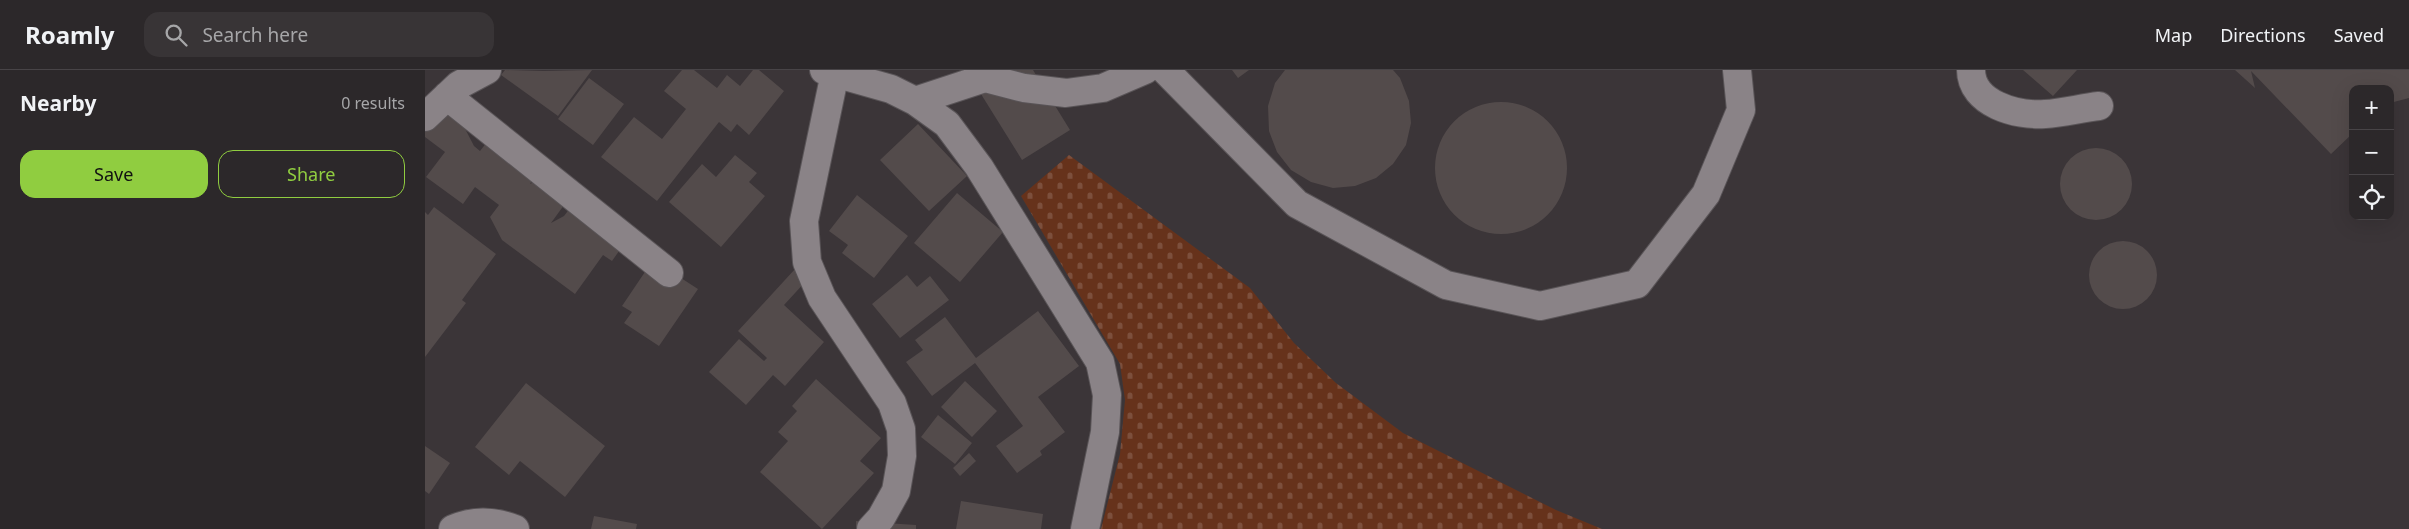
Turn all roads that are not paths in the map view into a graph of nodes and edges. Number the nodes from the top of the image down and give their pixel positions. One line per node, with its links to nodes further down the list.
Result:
1 (487, 70): 7 (street)
2 (1145, 70): 8 (street)
3 (1165, 70): 4 (street)
4 (1737, 70)
5 (1971, 70): 9 (street)
6 (830, 72): 8 (street); 14 (street)
7 (447, 96): 10 (street); 11 (street)
8 (915, 100): 15 (street)
9 (2099, 106)
10 (425, 117)
11 (669, 274)
12 (453, 529): 13 (street)
13 (515, 529)
14 (871, 529)
15 (1085, 529)

